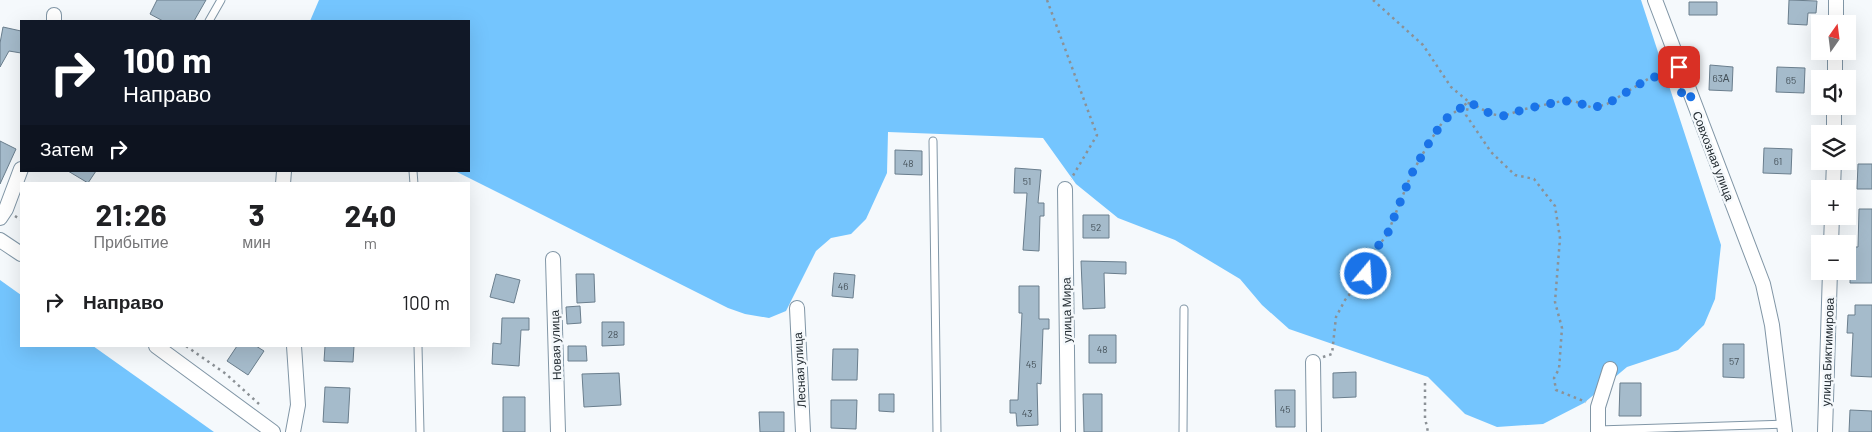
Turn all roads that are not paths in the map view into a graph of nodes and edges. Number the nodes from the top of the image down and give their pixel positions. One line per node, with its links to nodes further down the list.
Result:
1 (221, 0): 5 (lane)
2 (1655, 0): 21 (street, Совхозная улица)
3 (1836, 0): 4 (street)
4 (1836, 15)
5 (210, 20)
6 (934, 141): 28 (lane)
7 (20, 172): 9 (street)
8 (1065, 189): 29 (street, улица Мира)
9 (0, 218)
10 (0, 240): 11 (street)
11 (20, 253)
12 (553, 258): 26 (street, Новая улица)
13 (1830, 280): 32 (street, улица Биктимирова)
14 (797, 308): 27 (street, Лесная улица)
15 (1184, 309): 30 (lane)
16 (157, 347): 23 (street)
17 (294, 347): 24 (street)
18 (418, 347): 25 (lane)
19 (1314, 362): 31 (street)
20 (1610, 369): 22 (street)
21 (1785, 428): 22 (lane)
22 (1598, 431)
23 (273, 432)
24 (293, 432)
25 (420, 432)
26 (558, 432)
27 (804, 432)
28 (937, 432)
29 (1068, 432)
30 (1183, 432)
31 (1314, 432)
32 (1825, 432)

